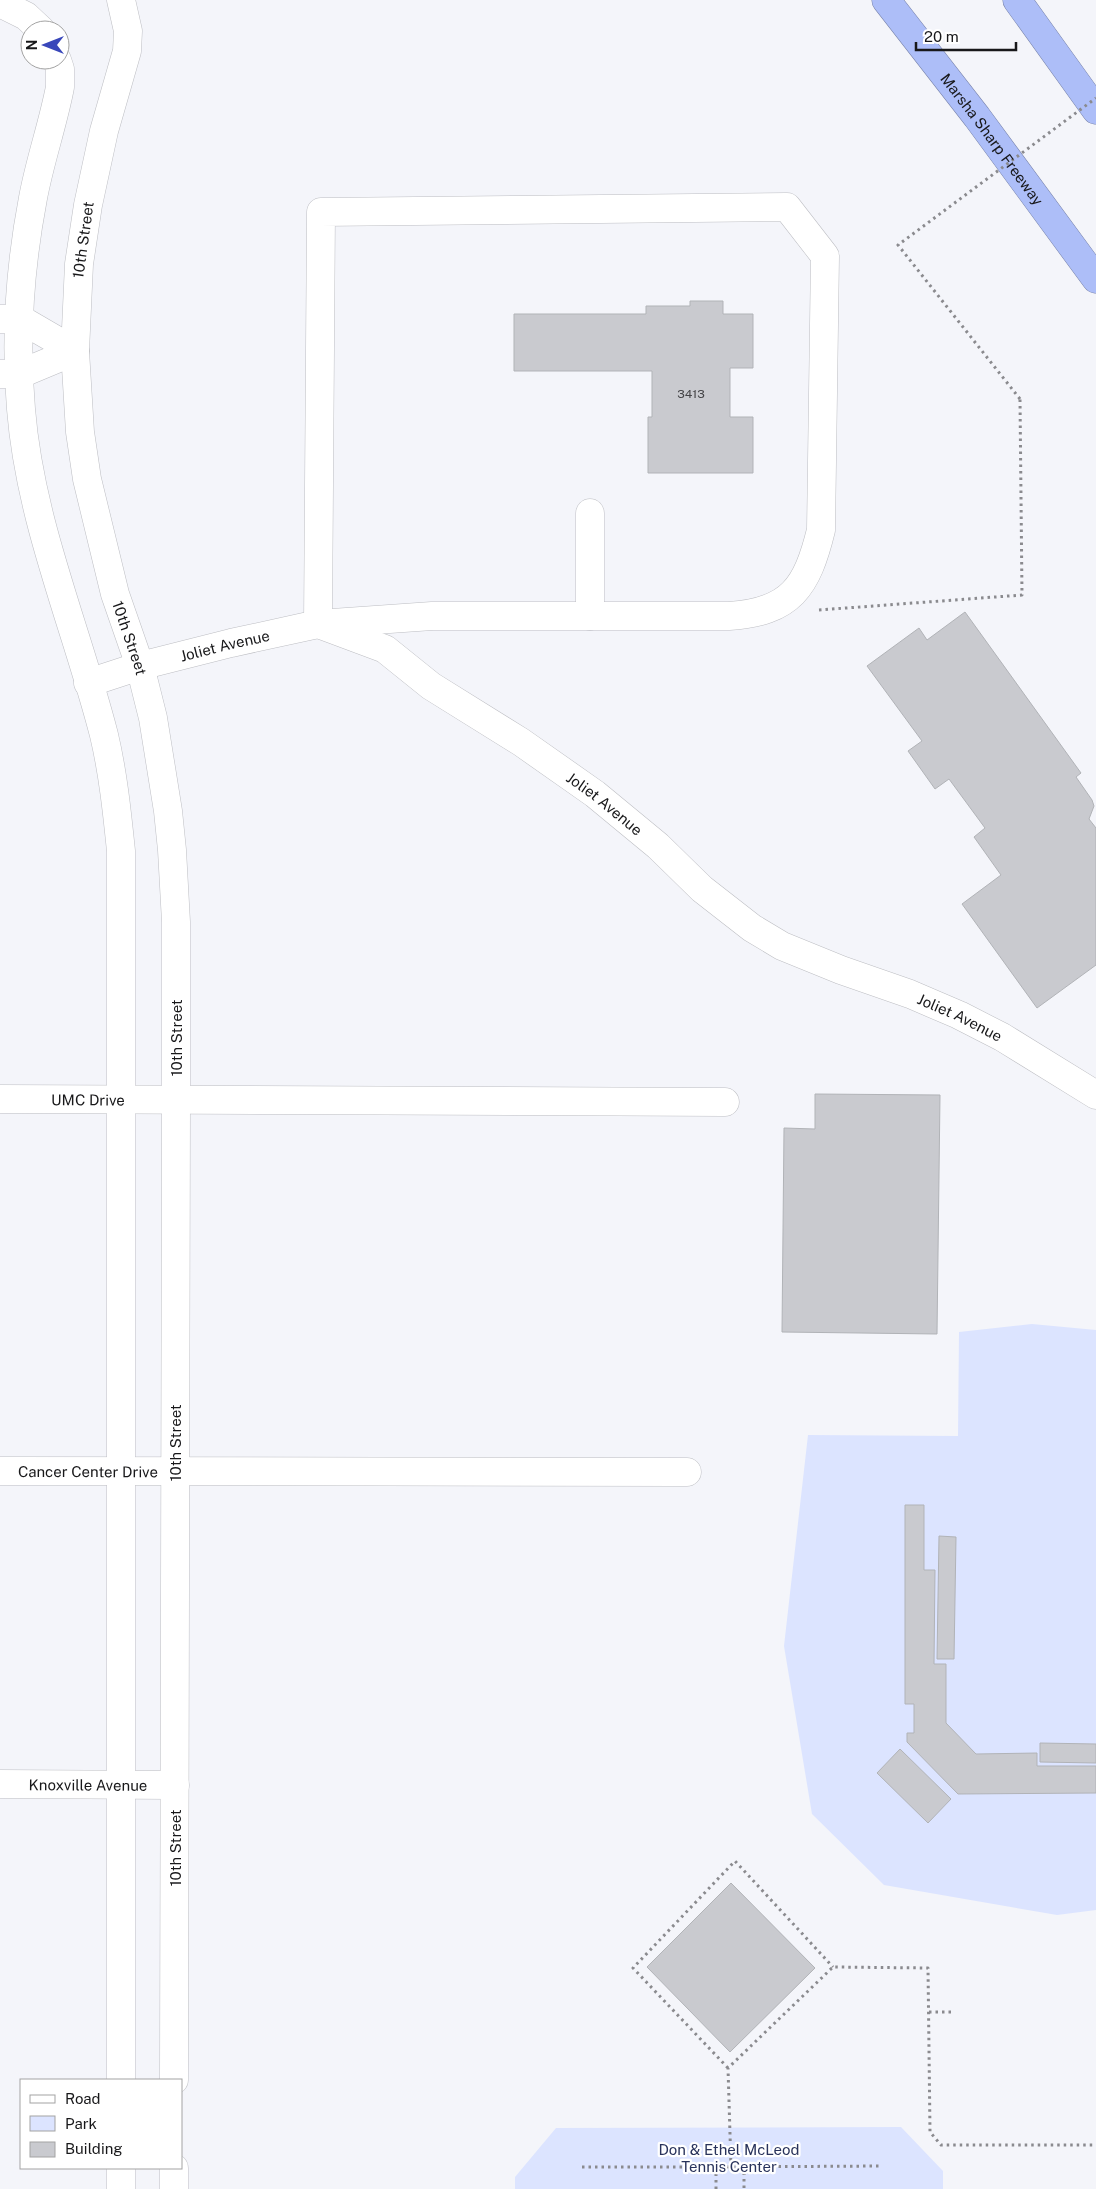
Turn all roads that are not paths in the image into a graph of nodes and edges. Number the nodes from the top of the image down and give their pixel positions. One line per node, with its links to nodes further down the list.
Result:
1 (886, 0): 8 (highway, Marsha Sharp Freeway)
2 (1016, 0): 7 (highway)
3 (0, 3): 5 (street)
4 (123, 7): 10 (street, 10th Street)
5 (30, 20)
6 (60, 70): 9 (street)
7 (1096, 110)
8 (1096, 280)
9 (10, 319): 10 (street); 11 (street)
10 (75, 351): 11 (street); 15 (street, 10th Street)
11 (10, 374): 16 (street)
12 (590, 513): 13 (street)
13 (590, 616): 14 (street); 14 (street)
14 (318, 624): 15 (street, Joliet Avenue); 17 (street, Joliet Avenue)
15 (140, 666): 16 (street, Joliet Avenue); 20 (street, 10th Street)
16 (88, 683): 18 (street)
17 (1096, 1095)
18 (122, 1099): 19 (street, UMC Drive); 20 (street, UMC Drive); 23 (street)
19 (0, 1100)
20 (176, 1100): 21 (street, UMC Drive); 24 (street, 10th Street)
21 (725, 1102)
22 (0, 1471): 23 (street, Cancer Center Drive)
23 (121, 1472): 24 (street, Cancer Center Drive); 27 (street)
24 (175, 1472): 25 (street, Cancer Center Drive); 28 (street, 10th Street)
25 (687, 1472)
26 (0, 1784): 27 (street, Knoxville Avenue)
27 (121, 1785): 28 (street, Knoxville Avenue); 29 (street)
28 (175, 1785): 30 (street, 10th Street)
29 (121, 2079)
30 (174, 2079)
31 (121, 2169): 33 (street)
32 (174, 2169): 34 (street)
33 (121, 2189)
34 (174, 2189)

